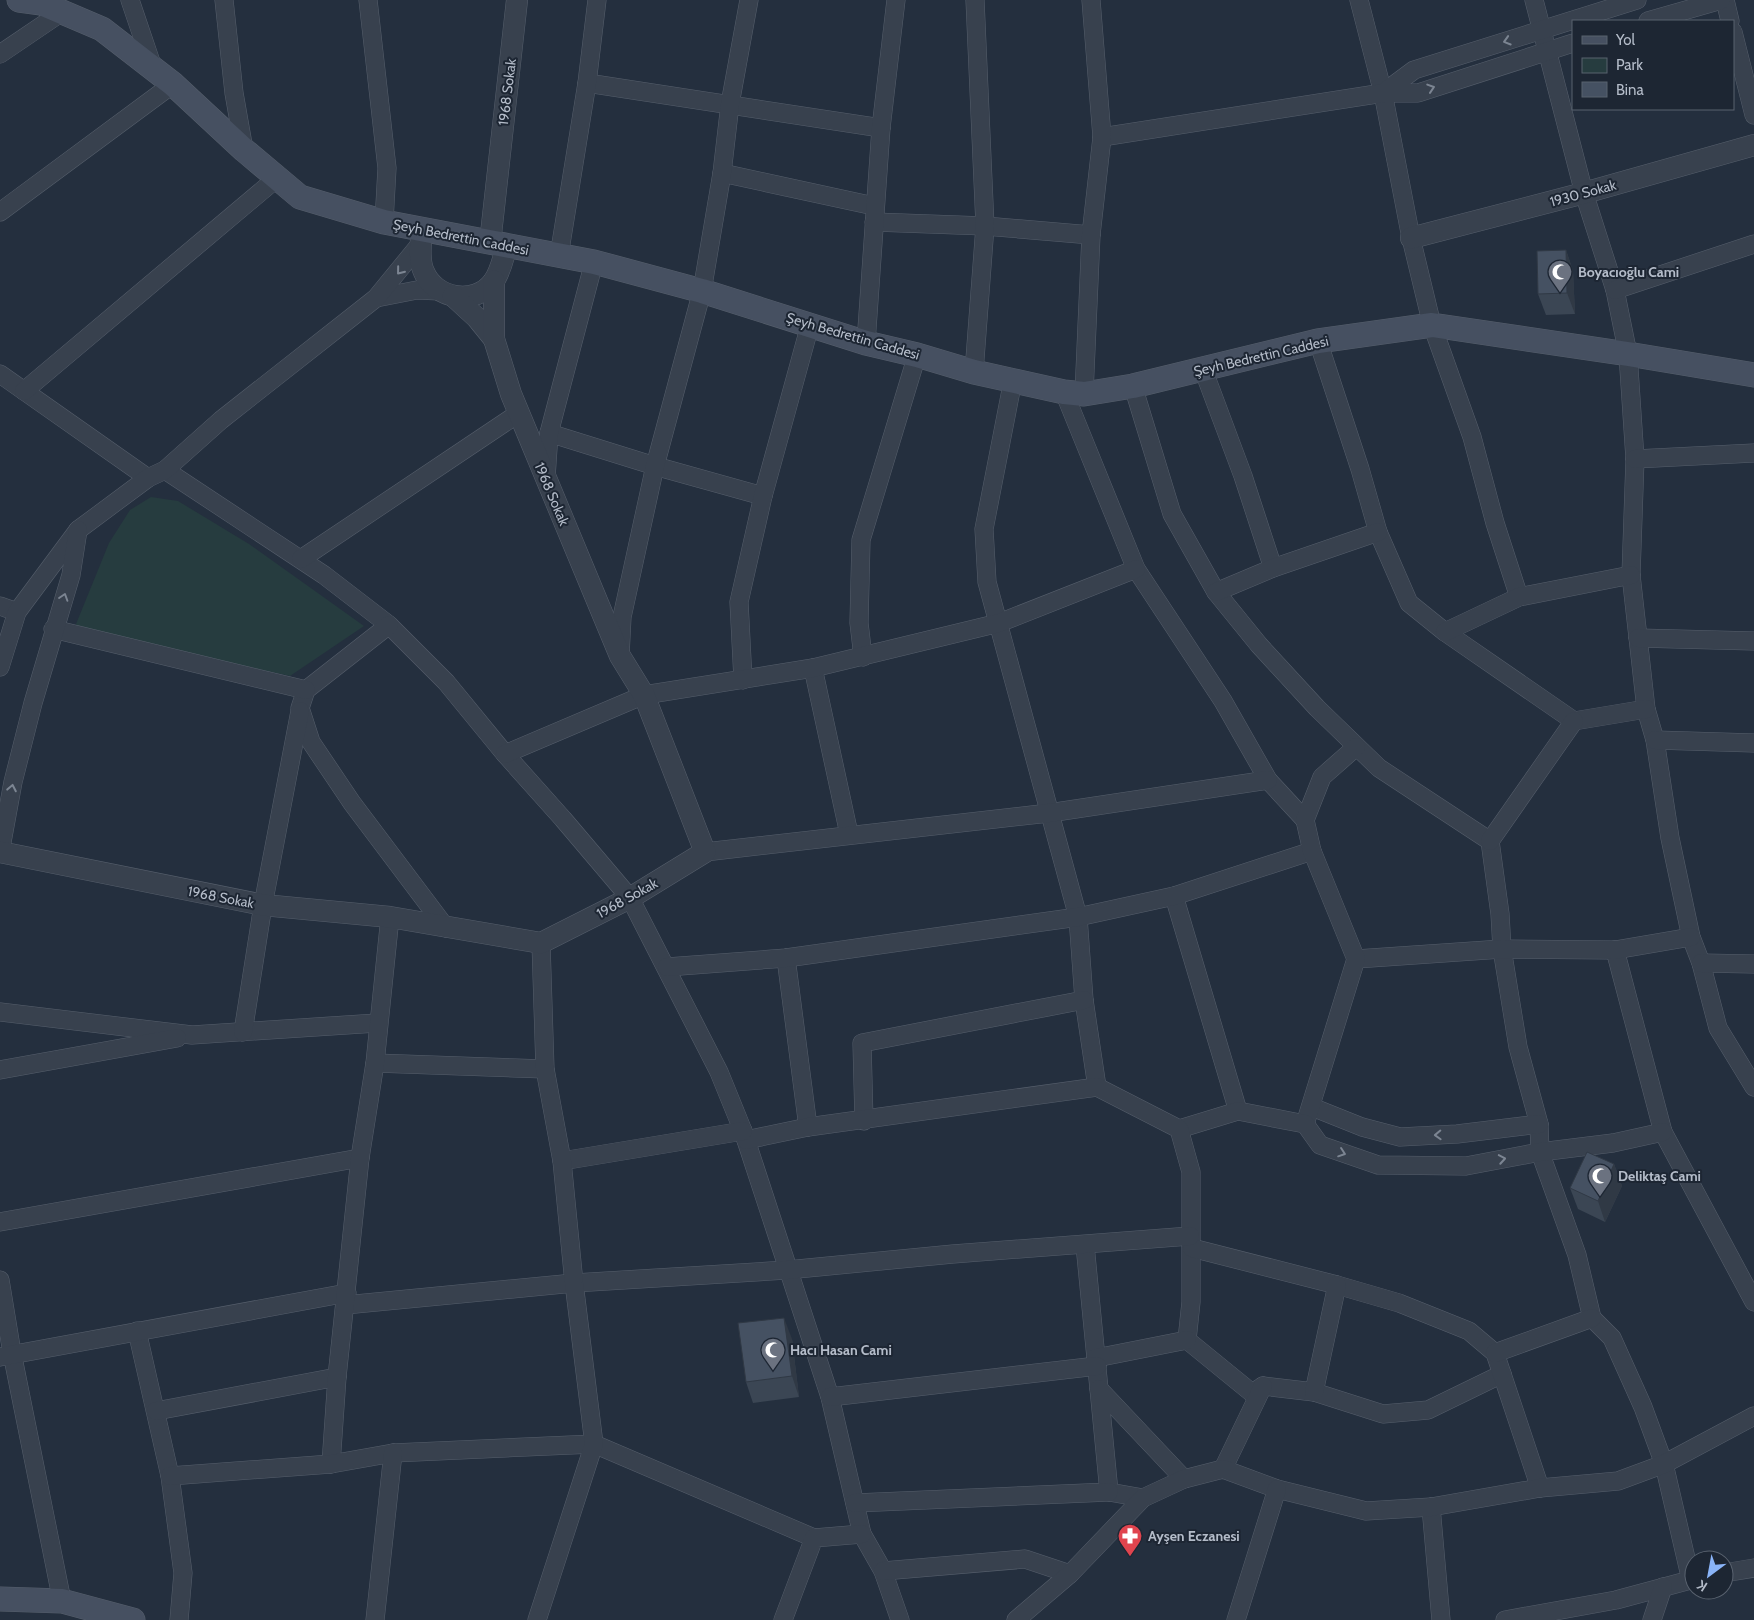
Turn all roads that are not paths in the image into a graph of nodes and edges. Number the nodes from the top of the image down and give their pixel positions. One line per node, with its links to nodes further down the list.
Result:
1 (19, 0): 16 (main road, Şeyh Bedrettin Caddesi)
2 (130, 0): 26 (street)
3 (224, 0): 35 (street)
4 (368, 0): 41 (street)
5 (518, 0): 46 (street, 1968 Sokak)
6 (597, 0): 27 (street)
7 (749, 0): 30 (street)
8 (896, 0): 32 (street)
9 (976, 0): 42 (street)
10 (1091, 0): 33 (street)
11 (1359, 0): 29 (street)
12 (1534, 0): 21 (street)
13 (1637, 0): 17 (street)
14 (1721, 0): 18 (street)
15 (1725, 0): 19 (street)
16 (62, 12): 25 (street); 26 (main road, Şeyh Bedrettin Caddesi)
17 (1574, 20)
18 (1651, 20)
19 (1730, 20)
20 (1572, 21): 21 (street)
21 (1543, 30): 24 (street); 29 (street, one-way to 29)
22 (1734, 36): 31 (street)
23 (1572, 43): 24 (street)
24 (1548, 50): 29 (street, one-way to 24); 38 (street)
25 (0, 54)
26 (153, 68): 28 (main road, Şeyh Bedrettin Caddesi)
27 (587, 83): 30 (street); 48 (street)
28 (173, 84): 35 (main road, Şeyh Bedrettin Caddesi); 39 (street)
29 (1383, 92): 33 (street); 45 (street)
30 (730, 104): 32 (street); 36 (street)
31 (1754, 115)
32 (880, 128): 40 (street)
33 (1102, 137): 43 (street)
34 (1754, 145): 38 (street, 1930 Sokak)
35 (244, 150): 37 (main road, Şeyh Bedrettin Caddesi)
36 (722, 173): 40 (street); 52 (street)
37 (277, 178): 41 (main road, Şeyh Bedrettin Caddesi); 68 (street)
38 (1584, 193): 45 (street, 1930 Sokak); 51 (street)
39 (0, 212)
40 (874, 214): 42 (street); 59 (street)
41 (384, 222): 44 (main road, Şeyh Bedrettin Caddesi)
42 (985, 226): 43 (street); 63 (street)
43 (1091, 235): 69 (street)
44 (422, 236): 46 (main road, Şeyh Bedrettin Caddesi); 53 (street); 54 (street, one-way to 54)
45 (1411, 238): 56 (street)
46 (498, 244): 48 (main road, Şeyh Bedrettin Caddesi); 50 (street, 1968 Sokak)
47 (1754, 244): 51 (street)
48 (559, 256): 49 (main road, Şeyh Bedrettin Caddesi)
49 (594, 262): 52 (main road, Şeyh Bedrettin Caddesi); 71 (street)
50 (494, 281): 53 (street); 57 (street)
51 (1615, 290): 61 (street)
52 (702, 291): 55 (main road, Şeyh Bedrettin Caddesi); 74 (street)
53 (446, 294): 54 (street); 57 (street)
54 (376, 298): 75 (street)
55 (810, 324): 59 (main road, Şeyh Bedrettin Caddesi); 78 (street)
56 (1432, 325): 58 (main road, Şeyh Bedrettin Caddesi); 61 (main road, Şeyh Bedrettin Caddesi); 86 (street)
57 (494, 339): 70 (street, 1968 Sokak)
58 (1318, 341): 62 (main road, Şeyh Bedrettin Caddesi); 80 (street)
59 (866, 343): 60 (main road, Şeyh Bedrettin Caddesi)
60 (917, 354): 63 (main road, Şeyh Bedrettin Caddesi); 95 (street)
61 (1628, 354): 65 (main road, Şeyh Bedrettin Caddesi); 73 (street)
62 (1203, 369): 67 (main road, Şeyh Bedrettin Caddesi); 82 (street)
63 (974, 372): 66 (main road, Şeyh Bedrettin Caddesi)
64 (0, 374): 68 (street)
65 (1754, 376)
66 (1013, 380): 69 (main road, Şeyh Bedrettin Caddesi); 88 (street)
67 (1133, 386): 69 (main road, Şeyh Bedrettin Caddesi); 85 (street)
68 (24, 391): 76 (street)
69 (1074, 393): 83 (street)
70 (519, 413): 77 (street, 1968 Sokak); 81 (street)
71 (549, 433): 74 (street); 77 (street)
72 (1754, 453): 73 (street)
73 (1635, 459): 84 (street)
74 (655, 466): 78 (street); 94 (street)
75 (165, 470): 76 (street); 81 (street)
76 (148, 478): 79 (street)
77 (546, 480): 94 (street, 1968 Sokak)
78 (763, 496): 98 (street)
79 (78, 530): 87 (street); 90 (street, one-way to 79)
80 (1378, 532): 82 (street); 91 (street)
81 (301, 559): 89 (street)
82 (1272, 568): 85 (street)
83 (1136, 569): 88 (street); 108 (street)
84 (1631, 575): 86 (street); 92 (street)
85 (1216, 592): 106 (street)
86 (1519, 597): 91 (street)
87 (8, 609): 96 (street)
88 (999, 623): 95 (street); 109 (street)
89 (389, 625): 99 (street); 107 (street)
90 (54, 629): 99 (street); 114 (street, one-way to 90)
91 (1445, 632): 103 (street)
92 (1638, 638): 93 (street); 102 (street)
93 (1754, 641)
94 (620, 656): 100 (street, 1968 Sokak)
95 (863, 656): 97 (street)
96 (0, 667)
97 (812, 668): 98 (street); 111 (street)
98 (743, 680): 100 (street)
99 (306, 690): 101 (street)
100 (644, 695): 107 (street); 115 (street, 1968 Sokak)
101 (300, 708): 118 (street); 121 (street)
102 (1646, 709): 103 (street); 104 (street)
103 (1574, 721): 112 (street)
104 (1655, 740): 105 (street); 122 (street)
105 (1754, 743)
106 (1356, 747): 110 (street); 112 (street)
107 (505, 754): 117 (street)
108 (1268, 780): 109 (street); 110 (street)
109 (1049, 813): 111 (street); 120 (street)
110 (1305, 820): 113 (street)
111 (849, 834): 115 (street)
112 (1490, 842): 124 (street)
113 (1312, 851): 116 (street); 127 (street)
114 (0, 852): 118 (street, 1968 Sokak)
115 (705, 852): 117 (street, 1968 Sokak)
116 (1174, 896): 120 (street); 142 (street)
117 (630, 898): 123 (street, 1968 Sokak); 130 (street)
118 (263, 905): 119 (street, 1968 Sokak); 134 (street)
119 (390, 917): 121 (street, 1968 Sokak); 133 (street)
120 (1078, 917): 126 (street); 131 (street)
121 (446, 928): 123 (street, 1968 Sokak)
122 (1691, 937): 125 (street); 128 (street)
123 (541, 942): 137 (street)
124 (1502, 949): 125 (street); 127 (street); 145 (street)
125 (1616, 950): 148 (street)
126 (786, 958): 130 (street); 146 (street)
127 (1356, 959): 141 (street)
128 (1701, 963): 129 (street); 140 (street)
129 (1754, 964)
130 (667, 967): 149 (street)
131 (1084, 1000): 139 (street); 143 (street)
132 (0, 1012): 135 (street)
133 (378, 1023): 134 (street); 136 (street)
134 (243, 1032): 135 (street)
135 (197, 1035): 138 (street)
136 (375, 1062): 137 (street); 151 (street)
137 (545, 1069): 152 (street)
138 (0, 1070)
139 (1097, 1087): 143 (street); 147 (street)
140 (1754, 1088)
141 (1312, 1108): 144 (street); 145 (street, one-way to 141)
142 (1238, 1111): 144 (street); 147 (street)
143 (864, 1121): 146 (street)
144 (1305, 1124): 150 (street, one-way to 150)
145 (1539, 1124): 150 (street)
146 (808, 1127): 149 (street)
147 (1179, 1129): 154 (street)
148 (1663, 1132): 150 (street); 161 (street)
149 (745, 1136): 152 (street); 156 (street)
150 (1540, 1152): 162 (street)
151 (360, 1158): 153 (street); 160 (street)
152 (562, 1161): 158 (street)
153 (0, 1222)
154 (1191, 1242): 155 (street); 159 (street); 164 (street)
155 (1085, 1245): 156 (street); 167 (street)
156 (787, 1270): 158 (street); 173 (street)
157 (0, 1280): 166 (street)
158 (574, 1283): 160 (street); 176 (street)
159 (1337, 1285): 165 (street); 172 (street)
160 (346, 1299): 163 (street); 169 (street)
161 (1754, 1302)
162 (1592, 1318): 165 (street); 179 (street)
163 (137, 1331): 166 (street); 174 (street)
164 (1186, 1340): 167 (street); 170 (street)
165 (1495, 1353): 168 (street)
166 (6, 1355): 199 (street)
167 (1096, 1362): 171 (street); 173 (street)
168 (1502, 1374): 172 (street); 184 (street)
169 (337, 1377): 174 (street); 178 (street)
170 (1263, 1386): 172 (street); 180 (street)
171 (1099, 1389): 182 (street); 185 (street)
172 (1314, 1392)
173 (830, 1396): 187 (street)
174 (156, 1411): 181 (street)
175 (1754, 1416): 179 (street)
176 (594, 1444): 177 (street); 190 (street); 204 (street)
177 (393, 1453): 178 (street); 203 (street)
178 (331, 1464): 181 (street)
179 (1664, 1464): 184 (street); 191 (street)
180 (1223, 1469): 182 (street); 183 (street)
181 (170, 1476): 202 (street)
182 (1184, 1479): 186 (street)
183 (1277, 1488): 188 (street); 208 (street)
184 (1540, 1488): 188 (street)
185 (1109, 1492): 186 (street); 187 (street)
186 (1143, 1498): 195 (street)
187 (855, 1503): 189 (street)
188 (1431, 1507): 209 (street)
189 (862, 1534): 190 (street); 193 (street)
190 (814, 1538): 205 (street)
191 (1685, 1550)
192 (1754, 1568): 194 (street)
193 (883, 1571): 195 (street); 206 (street)
194 (1734, 1571)
195 (1070, 1574): 207 (street)
196 (1684, 1581): 197 (street)
197 (1663, 1587): 210 (street); 211 (street)
198 (0, 1599): 199 (main road)
199 (62, 1601): 200 (main road)
200 (106, 1617): 201 (main road)
201 (133, 1620)
202 (179, 1620)
203 (375, 1620)
204 (537, 1620)
205 (783, 1620)
206 (900, 1620)
207 (1016, 1620)
208 (1236, 1620)
209 (1441, 1620)
210 (1505, 1620)
211 (1652, 1620)

